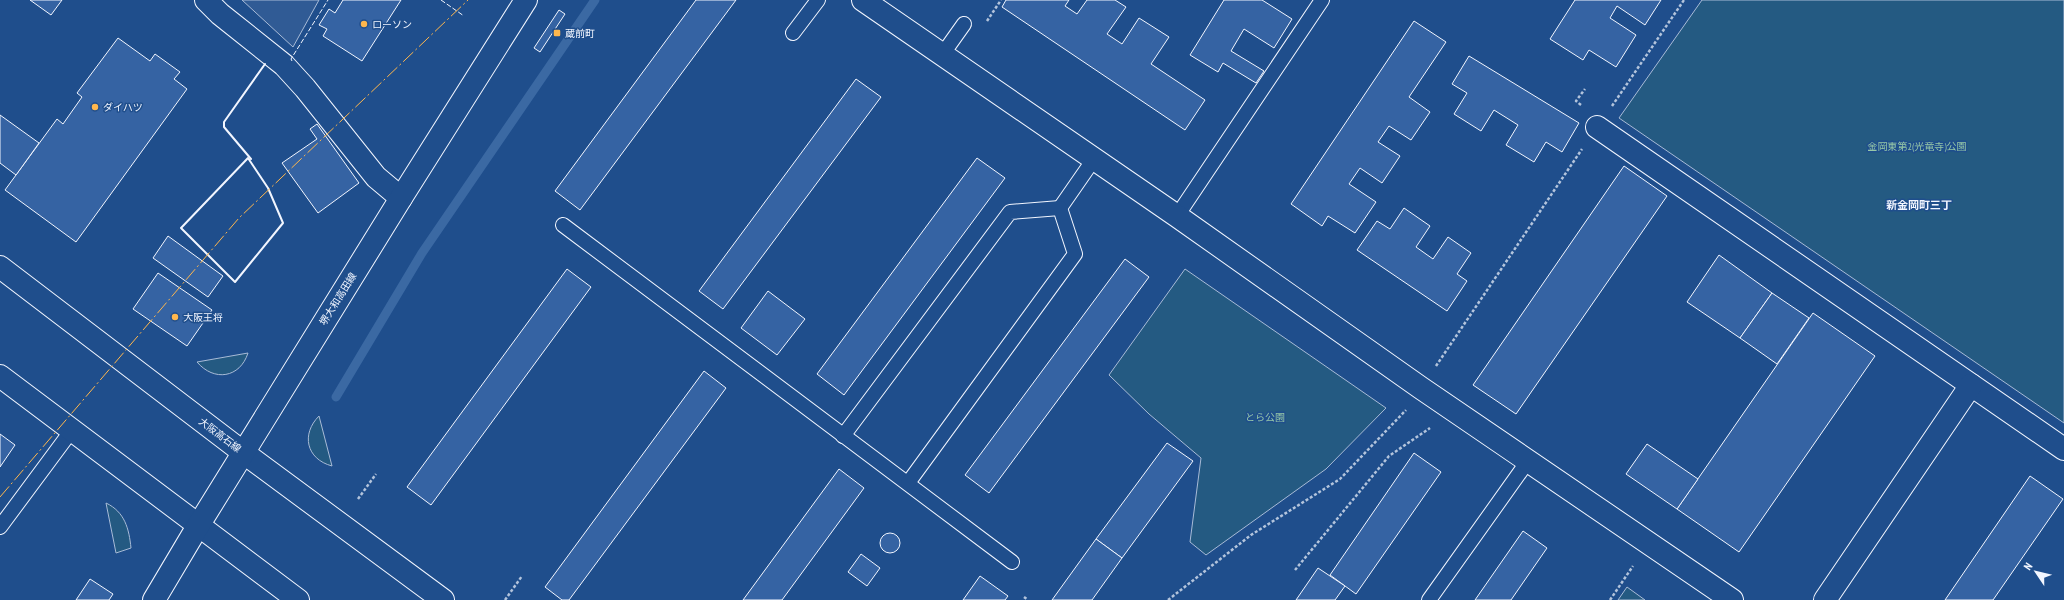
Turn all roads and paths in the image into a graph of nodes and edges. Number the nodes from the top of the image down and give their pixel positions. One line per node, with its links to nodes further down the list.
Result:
1 (206, 0): 14 (street)
2 (526, 0): 14 (street, 堺大和高田線)
3 (818, 0): 10 (lane)
4 (862, 0): 11 (street)
5 (1001, 0): 8 (path)
6 (1322, 0): 16 (lane)
7 (1684, 0): 12 (path)
8 (986, 22)
9 (964, 24): 11 (lane)
10 (793, 33)
11 (942, 55): 13 (street)
12 (1597, 127): 19 (path); 21 (street)
13 (1094, 159): 15 (lane); 16 (street)
14 (401, 198): 27 (street, 堺大和高田線)
15 (1060, 208): 25 (lane); 30 (lane)
16 (1176, 216): 28 (street)
17 (562, 225): 25 (lane)
18 (0, 267): 27 (street, 大阪高石線)
19 (1436, 366)
20 (0, 376): 24 (street)
21 (1971, 385): 26 (street); 48 (street)
22 (1409, 406): 44 (path)
23 (1435, 424): 36 (path)
24 (72, 430): 32 (street); 33 (lane)
25 (843, 436): 30 (lane)
26 (2064, 449)
27 (244, 453): 32 (street, 堺大和高田線); 41 (street, 大阪高石線)
28 (1528, 461): 45 (lane); 47 (street)
29 (376, 474): 31 (path)
30 (908, 483): 34 (lane)
31 (358, 499)
32 (198, 526): 39 (street, 堺大和高田線); 40 (street)
33 (0, 527)
34 (1012, 562)
35 (1635, 563): 46 (path)
36 (1295, 570)
37 (522, 576): 42 (path)
38 (1024, 596): 43 (path)
39 (154, 600)
40 (298, 600)
41 (443, 600)
42 (505, 600)
43 (1028, 600)
44 (1168, 600)
45 (1429, 600)
46 (1610, 600)
47 (1732, 600)
48 (1825, 600)

